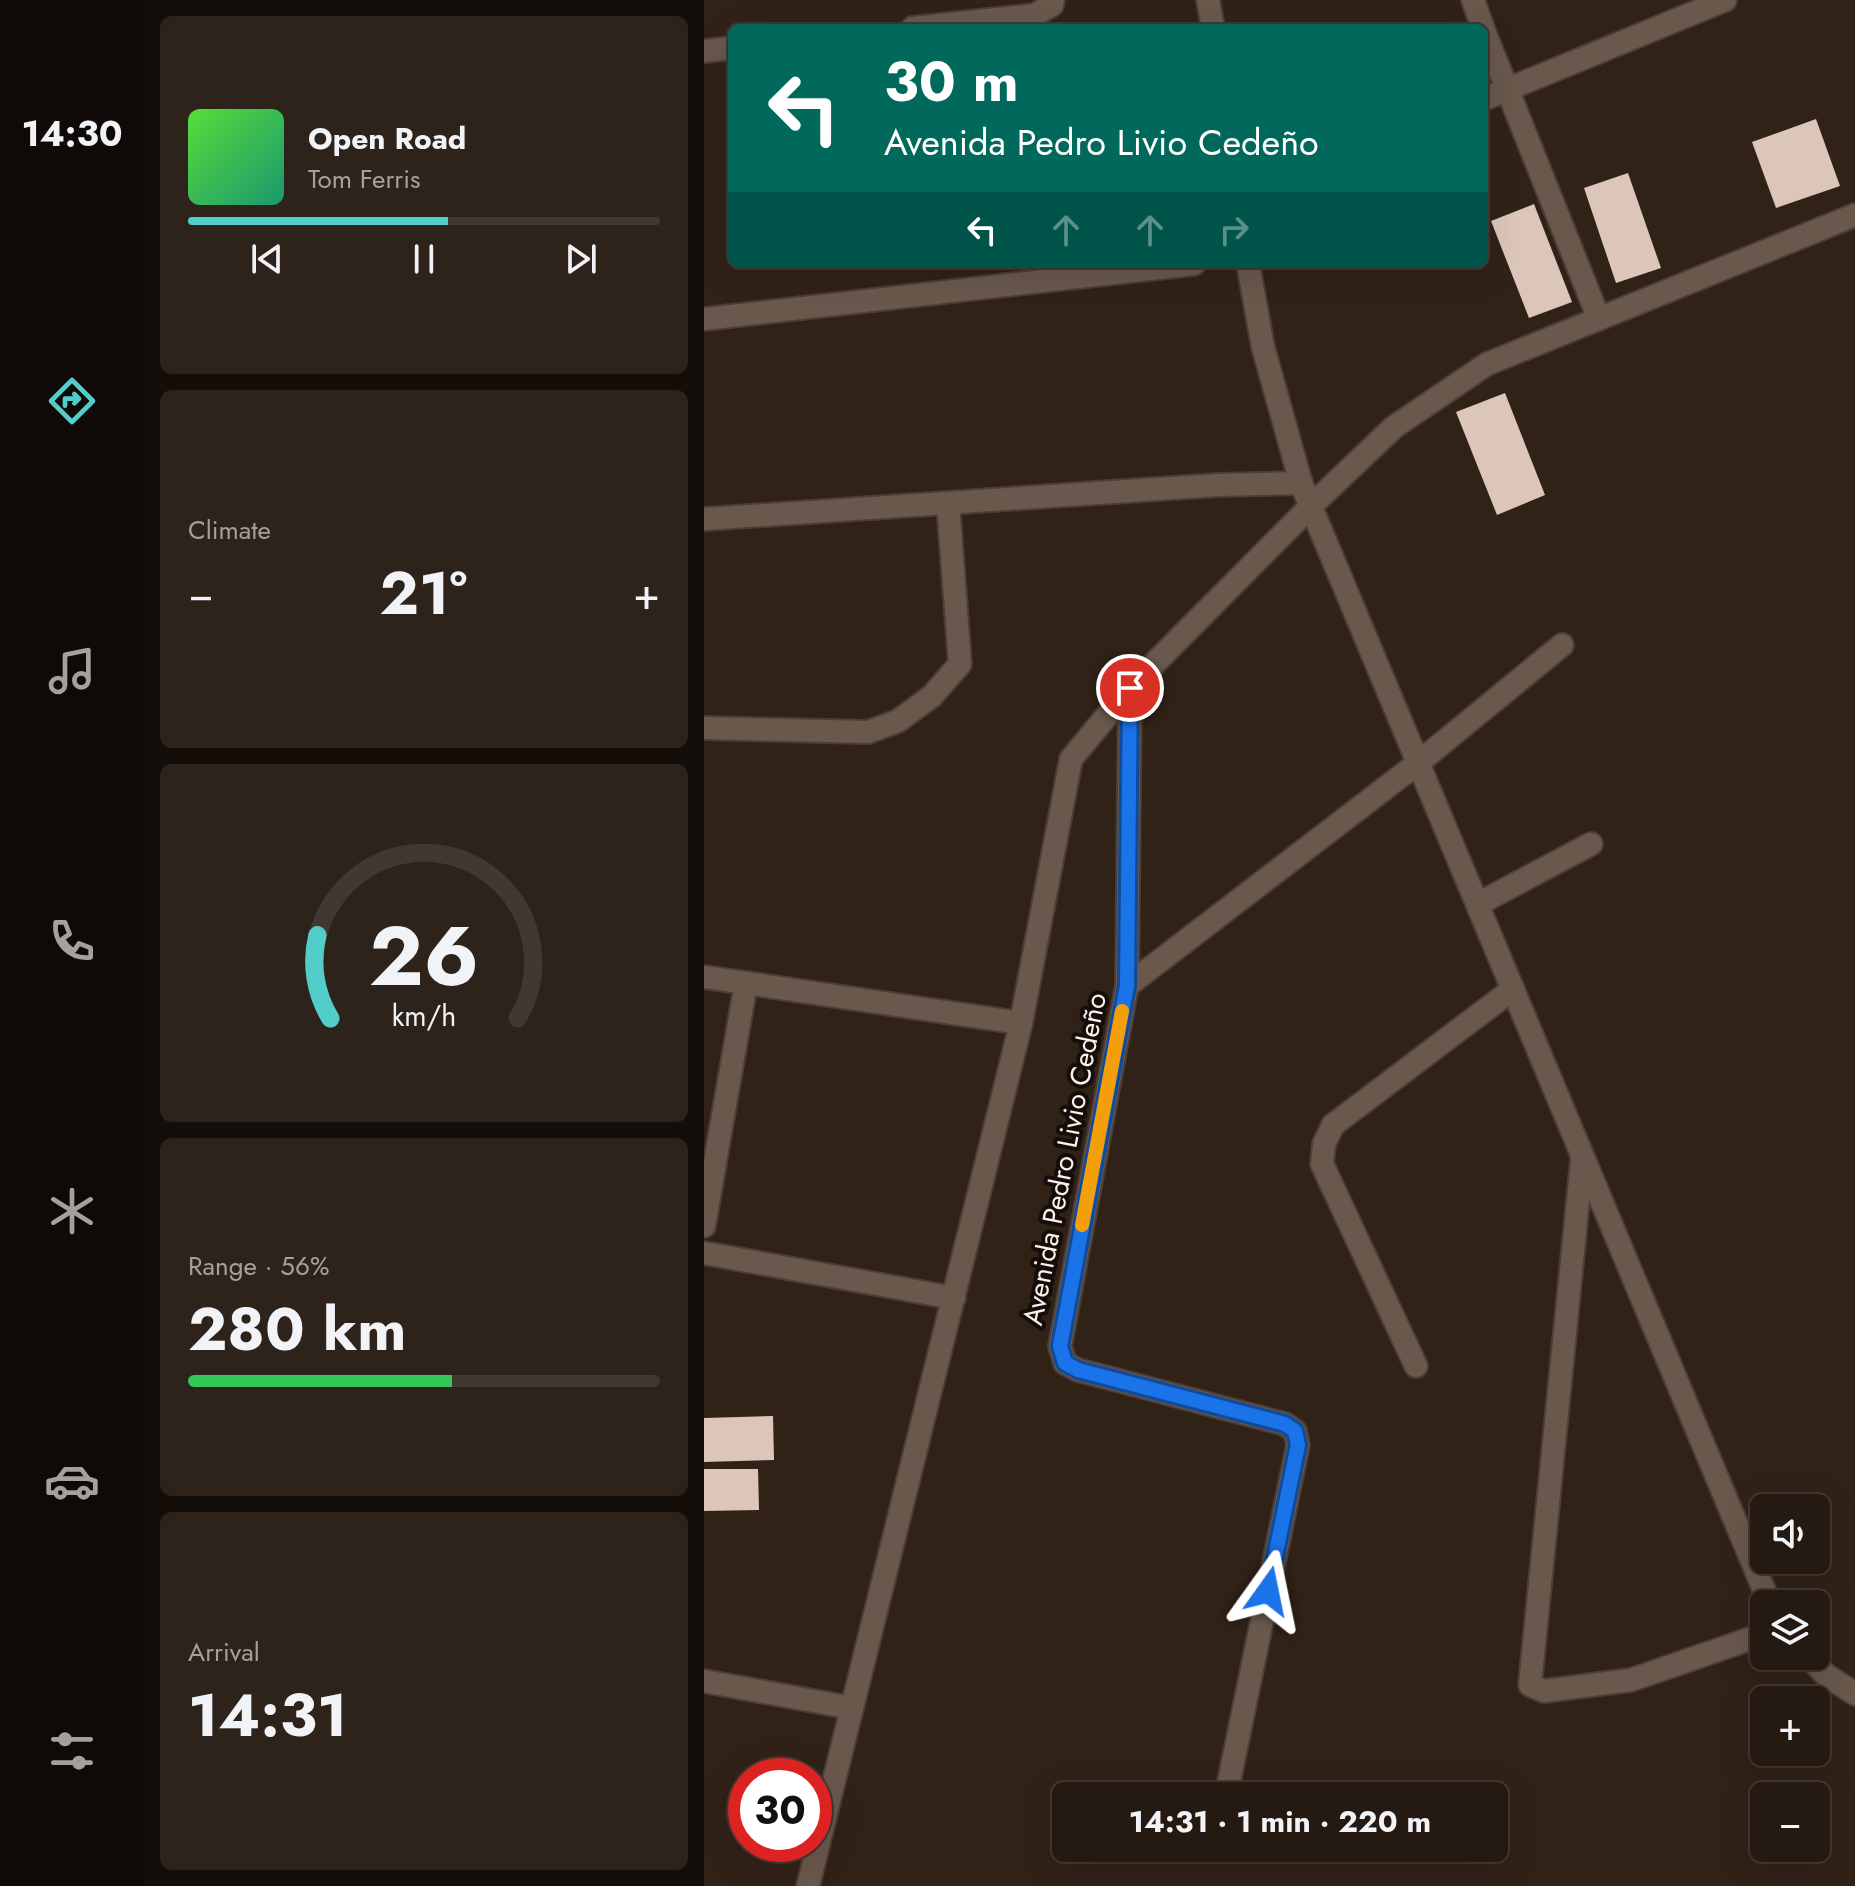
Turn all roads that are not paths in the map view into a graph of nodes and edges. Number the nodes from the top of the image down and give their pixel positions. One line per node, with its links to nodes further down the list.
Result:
1 (1053, 0): 5 (street)
2 (1208, 0): 6 (street)
3 (1473, 0): 7 (street)
4 (1725, 0): 11 (street)
5 (951, 24)
6 (1212, 24)
7 (1482, 24)
8 (1488, 40): 11 (street)
9 (728, 48): 10 (street)
10 (704, 51)
11 (1506, 90): 12 (street); 17 (street)
12 (1488, 97)
13 (1855, 215): 17 (street)
14 (1158, 268): 16 (street)
15 (1249, 268): 18 (street)
16 (704, 319)
17 (1599, 319): 20 (street)
18 (1301, 483): 19 (street); 20 (street)
19 (948, 503): 21 (street); 24 (street)
20 (1311, 506): 23 (street); 25 (street)
21 (704, 519)
22 (1562, 645): 25 (street)
23 (1130, 688): 30 (street, Avenida Pedro Livio Cedeño); 32 (street)
24 (704, 728)
25 (1418, 763): 27 (street); 30 (street)
26 (1591, 844): 27 (street)
27 (1478, 904): 31 (street)
28 (704, 977): 29 (street)
29 (746, 983): 32 (street); 34 (street)
30 (1127, 986): 44 (street, Avenida Pedro Livio Cedeño)
31 (1513, 989): 33 (street); 37 (street)
32 (1021, 1023): 36 (street)
33 (1582, 1155): 38 (street); 39 (street)
34 (704, 1226)
35 (704, 1253): 36 (street)
36 (954, 1298): 43 (street)
37 (1416, 1366)
38 (1764, 1590)
39 (1750, 1639)
40 (1821, 1670): 42 (street)
41 (704, 1681): 43 (street)
42 (1855, 1694)
43 (852, 1708): 45 (street)
44 (1229, 1782)
45 (808, 1886)

